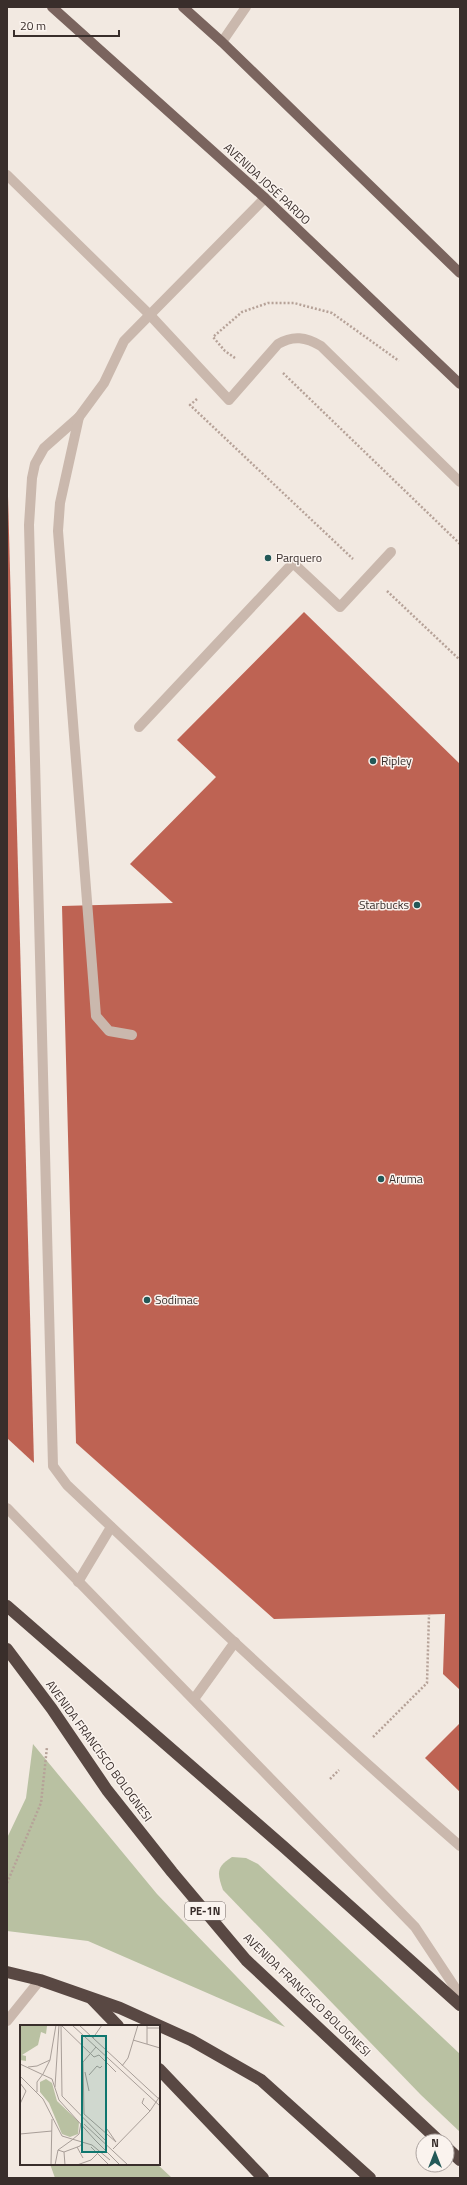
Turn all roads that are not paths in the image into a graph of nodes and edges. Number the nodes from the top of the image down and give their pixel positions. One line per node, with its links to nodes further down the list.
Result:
1 (52, 7): 6 (main road, AVENIDA JOSÉ PARDO)
2 (183, 7): 4 (main road)
3 (246, 7): 4 (street)
4 (222, 42): 7 (main road)
5 (7, 175): 8 (street)
6 (265, 198): 8 (street); 9 (main road, AVENIDA JOSÉ PARDO)
7 (460, 273)
8 (149, 314): 10 (street); 11 (street)
9 (460, 384)
10 (79, 416): 14 (street); 16 (street)
11 (460, 482)
12 (390, 552): 13 (street)
13 (139, 727)
14 (132, 1035)
15 (7, 1508): 17 (street)
16 (111, 1527): 17 (street); 19 (street)
17 (78, 1582): 21 (street)
18 (7, 1606): 27 (highway)
19 (235, 1642): 21 (street); 22 (street)
20 (7, 1649): 33 (highway, AVENIDA FRANCISCO BOLOGNESI / PE-1N)
21 (194, 1699): 25 (street)
22 (460, 1846)
23 (7, 1972): 24 (highway)
24 (40, 1980): 26 (highway); 28 (street)
25 (460, 1995)
26 (90, 1997): 29 (highway); 30 (highway)
27 (460, 2005)
28 (7, 2021)
29 (117, 2025)
30 (158, 2025)
31 (160, 2026): 35 (highway)
32 (160, 2070): 34 (highway)
33 (430, 2133)
34 (263, 2178)
35 (370, 2178)

